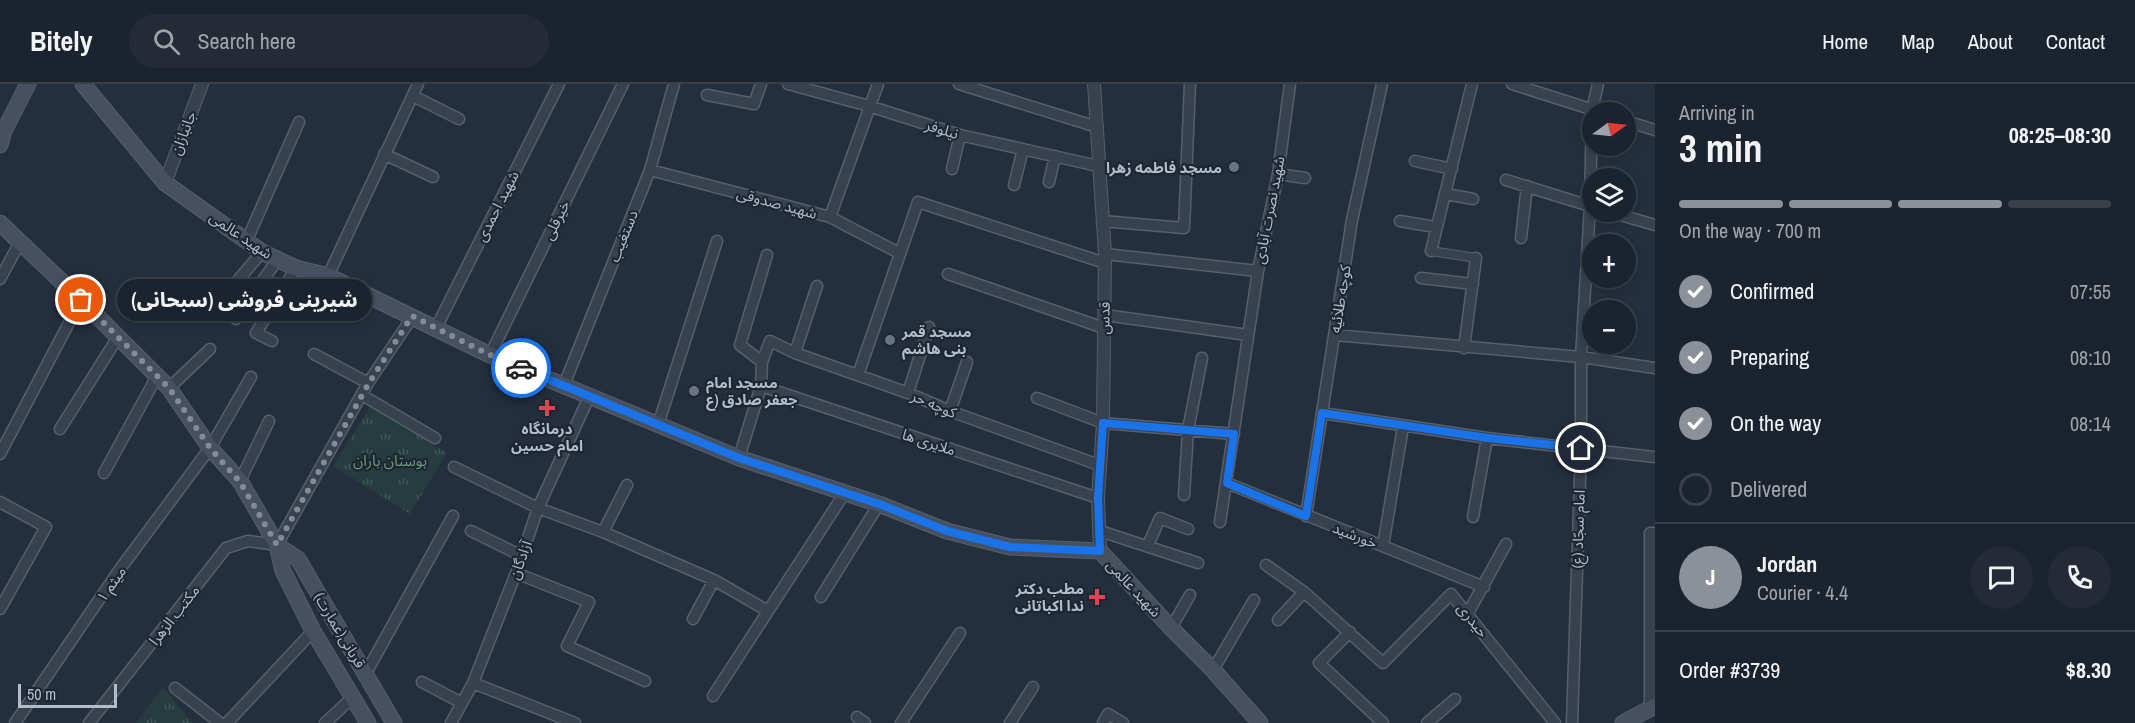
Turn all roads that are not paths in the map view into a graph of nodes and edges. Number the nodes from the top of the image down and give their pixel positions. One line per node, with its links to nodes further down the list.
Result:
1 (28, 84): 29 (main road)
2 (83, 84): 44 (main road, شهید عالمی)
3 (202, 84): 44 (street, جانبازان)
4 (418, 84): 20 (street)
5 (559, 84): 83 (street, شهید احمدی)
6 (623, 84): 93 (street, خیرقلی)
7 (674, 84): 38 (street, دستغیب)
8 (761, 84): 19 (street)
9 (788, 84): 22 (street, نیلوفر)
10 (878, 84): 22 (street)
11 (959, 84): 27 (street)
12 (1094, 84): 27 (street, قدس)
13 (1190, 84): 52 (street)
14 (1290, 84): 39 (street, شهید نصرت آبادی)
15 (1382, 84): 85 (street, کوچه طلائیه)
16 (1472, 84): 37 (street)
17 (1512, 84): 23 (street)
18 (1598, 84): 21 (street, امام سجّاد (ع))
19 (707, 95)
20 (412, 96): 24 (street); 32 (street)
21 (1597, 102)
22 (869, 106): 30 (street, نیلوفر); 50 (street)
23 (1582, 106)
24 (459, 119)
25 (299, 122): 59 (street)
26 (1636, 124): 28 (street)
27 (1097, 127): 35 (street, قدس)
28 (1655, 129)
29 (1, 135)
30 (960, 135): 31 (street, نیلوفر); 36 (street)
31 (1023, 149): 33 (street, نیلوفر); 45 (street)
32 (384, 154): 40 (street); 72 (street)
33 (1055, 156): 35 (street, نیلوفر); 43 (street)
34 (1415, 161): 37 (street)
35 (1098, 166): 52 (street, قدس)
36 (952, 169)
37 (1452, 169): 47 (street)
38 (650, 170): 50 (street, شهید صدوقی); 103 (street, دستغیب)
39 (1278, 174): 41 (street); 70 (street, شهید نصرت آبادی)
40 (433, 177)
41 (1305, 178)
42 (1506, 180): 46 (street)
43 (1049, 182)
44 (165, 183): 59 (main road, شهید عالمی)
45 (1014, 185)
46 (1527, 186): 49 (street); 58 (street)
47 (1446, 194): 48 (street); 57 (street)
48 (1473, 199)
49 (1582, 203)
50 (830, 217): 64 (street, شهید صدوقی)
51 (1636, 220): 56 (street)
52 (1102, 221): 67 (street, قدس)
53 (1400, 221): 57 (street)
54 (1591, 222): 94 (street, امام سجّاد (ع))
55 (0, 223): 61 (main road, (عمارت)قربانی)
56 (1655, 225)
57 (1435, 227): 62 (street)
58 (1521, 238)
59 (247, 240): 63 (main road, شهید عالمی)
60 (717, 241): 114 (street)
61 (20, 242): 74 (street); 77 (main road, (عمارت)قربانی)
62 (1431, 251): 66 (street)
63 (262, 252): 68 (main road, شهید عالمی); 78 (street)
64 (899, 253): 67 (street); 99 (street)
65 (767, 255): 96 (street)
66 (1476, 258): 75 (street)
67 (1105, 259): 70 (street); 79 (street, قدس)
68 (277, 260): 69 (main road, شهید عالمی); 81 (street)
69 (296, 268): 72 (main road, شهید عالمی); 88 (street)
70 (1258, 271): 86 (street, شهید نصرت آبادی)
71 (948, 274): 84 (street)
72 (327, 276): 80 (main road, شهید عالمی)
73 (1421, 278): 75 (street)
74 (0, 279)
75 (1473, 284): 89 (street)
76 (817, 286): 91 (street)
77 (81, 300): 87 (main road, (عمارت)قربانی); 123 (street)
78 (221, 300)
79 (1105, 315): 84 (street, قدس); 86 (street)
80 (412, 316): 83 (main road, شهید عالمی); 102 (street)
81 (236, 319)
82 (929, 327): 106 (street)
83 (436, 328): 93 (main road, شهید عالمی)
84 (1104, 328): 113 (street, قدس)
85 (1335, 334): 89 (street); 111 (street, کوچه طلائیه)
86 (1248, 336): 118 (street, شهید نصرت آبادی)
87 (118, 337): 100 (main road, (عمارت)قربانی); 116 (street)
88 (272, 341)
89 (1464, 348): 94 (street)
90 (210, 349): 105 (street)
91 (795, 353): 96 (street, کوچه حر); 99 (street, کوچه حر)
92 (314, 354): 102 (street)
93 (490, 355): 103 (main road, شهید عالمی)
94 (1581, 357): 98 (street); 122 (street, امام سجّاد (ع))
95 (1202, 358): 117 (street)
96 (762, 362): 104 (street)
97 (967, 362): 110 (street)
98 (1655, 368)
99 (858, 375): 106 (street, کوچه حر)
100 (158, 376): 105 (main road, (عمارت)قربانی); 128 (street)
101 (251, 377): 121 (street, میثم ۱)
102 (369, 383): 107 (street)
103 (564, 385): 108 (main road, شهید عالمی)
104 (761, 386): 125 (street); 134 (street, ملایری ها)
105 (169, 388): 121 (main road, (عمارت)قربانی)
106 (908, 393): 110 (street, کوچه حر)
107 (362, 395): 119 (street); 148 (street)
108 (589, 397): 114 (main road, شهید عالمی); 137 (street, آزادگان)
109 (1037, 398): 113 (street)
110 (950, 411): 126 (street, کوچه حر)
111 (1322, 413): 115 (street); 139 (street, کوچه طلائیه)
112 (270, 421): 129 (street)
113 (1103, 423): 117 (street); 126 (street, قدس)
114 (658, 425): 125 (main road, شهید عالمی)
115 (1403, 427): 120 (street); 150 (street)
116 (60, 429)
117 (1188, 430): 118 (street); 133 (street)
118 (1234, 434): 130 (street, شهید نصرت آبادی)
119 (435, 438)
120 (1488, 438): 122 (street); 140 (street)
121 (210, 448): 129 (main road, (عمارت)قربانی); 184 (street, میثم ۱)
122 (1581, 448): 124 (street); 200 (street, امام سجّاد (ع))
123 (0, 454)
124 (1655, 457)
125 (739, 458): 132 (main road, شهید عالمی)
126 (1099, 465): 134 (street, قدس)
127 (454, 467): 137 (street)
128 (104, 473)
129 (240, 482): 148 (main road, (عمارت)قربانی)
130 (1227, 483): 139 (street, خورشید); 141 (street, شهید نصرت آبادی)
131 (627, 485): 145 (street)
132 (844, 494): 136 (main road, شهید عالمی); 163 (street)
133 (1184, 495)
134 (1098, 498): 144 (street, قدس)
135 (0, 502): 162 (street)
136 (879, 504): 151 (main road, شهید عالمی); 160 (street)
137 (538, 508): 145 (street); 152 (street, آزادگان)
138 (453, 516): 172 (street)
139 (1306, 516): 150 (street, خورشید)
140 (1473, 517)
141 (1220, 522)
142 (1188, 529): 149 (street)
143 (471, 531): 152 (street)
144 (1100, 531): 149 (street); 151 (street, قدس)
145 (603, 532): 156 (street)
146 (1655, 533): 182 (street)
147 (1506, 544): 157 (street)
148 (277, 545): 168 (main road, (عمارت)قربانی); 172 (main road, (عمارت)قربانی); 185 (street, مکتب الزهرا)
149 (1148, 545): 153 (street)
150 (1383, 546): 157 (street, خورشید)
151 (1100, 551): 167 (main road, شهید عالمی)
152 (522, 556): 155 (street, آزادگان)
153 (1198, 563)
154 (1266, 565): 158 (street)
155 (516, 573): 173 (street); 175 (street, آزادگان)
156 (714, 580): 163 (street); 165 (street)
157 (1484, 587): 164 (street)
158 (1304, 592): 166 (street); 169 (street)
159 (1190, 595): 167 (street)
160 (821, 597)
161 (1254, 600): 171 (street)
162 (0, 609)
163 (768, 611): 178 (street)
164 (1468, 613): 169 (street, حیدری); 199 (street, حیدری)
165 (693, 619)
166 (1278, 620)
167 (1171, 628): 171 (main road, شهید عالمی)
168 (313, 631): 179 (main road, (عمارت)قربانی); 187 (street)
169 (1350, 632): 197 (street)
170 (960, 633): 193 (street)
171 (1213, 670): 183 (main road, شهید عالمی)
172 (366, 673): 190 (main road, (عمارت)قربانی)
173 (645, 681)
174 (422, 682): 181 (street)
175 (473, 683): 181 (street, آزادگان); 192 (street)
176 (1033, 687): 194 (street)
177 (175, 688): 186 (street)
178 (713, 696)
179 (352, 697): 188 (street); 189 (main road, (عمارت)قربانی)
180 (1455, 699): 198 (street)
181 (462, 703): 191 (street, آزادگان)
182 (1653, 707): 201 (main road)
183 (1252, 720)
184 (15, 723)
185 (89, 723)
186 (220, 723)
187 (227, 723)
188 (325, 723)
189 (368, 723)
190 (394, 723)
191 (451, 723)
192 (575, 723)
193 (901, 723)
194 (1011, 723)
195 (1103, 723): 196 (street)
196 (1123, 723)
197 (1383, 723)
198 (1427, 723)
199 (1555, 723)
200 (1572, 723)
201 (1623, 723)

